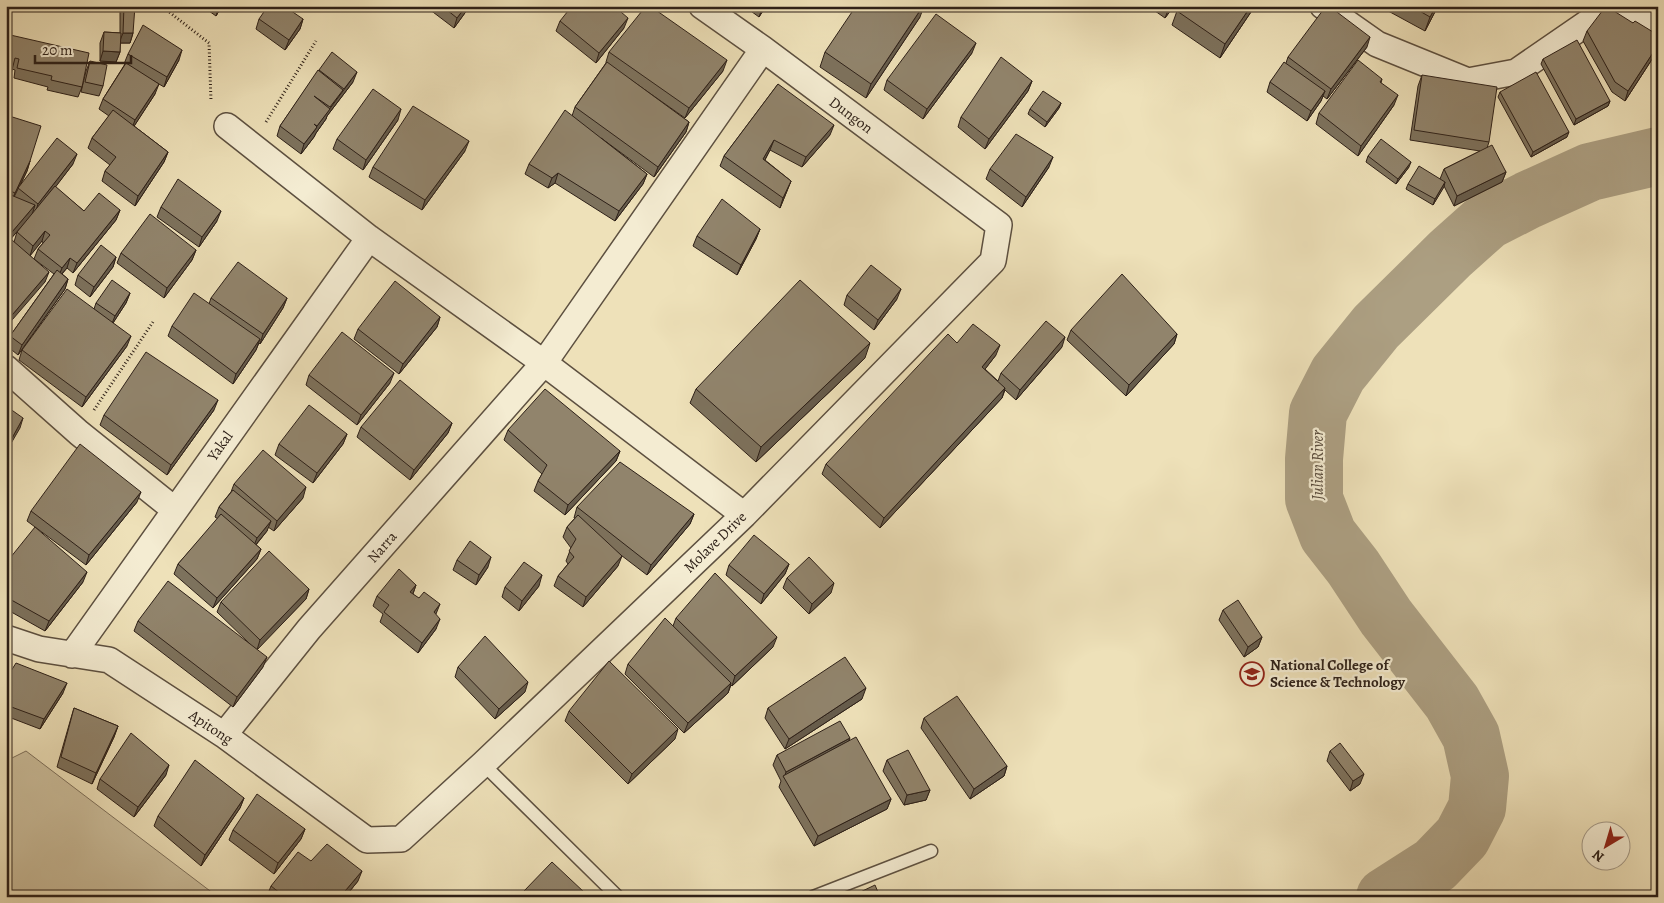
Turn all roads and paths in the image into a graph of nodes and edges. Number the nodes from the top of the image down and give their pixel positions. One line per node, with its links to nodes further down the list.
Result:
1 (702, 6): 7 (street, Dungon)
2 (1323, 6): 3 (street)
3 (1607, 7): 5 (street)
4 (164, 8): 8 (path)
5 (1652, 15)
6 (316, 41): 10 (path)
7 (763, 49): 11 (street, Dungon); 14 (street, Narra)
8 (211, 106)
9 (227, 126): 10 (street)
10 (252, 146): 12 (street)
11 (999, 225): 18 (street, Molave Drive)
12 (369, 238): 14 (street); 17 (street, Yakal)
13 (153, 322): 16 (path)
14 (544, 363): 18 (street); 21 (street, Narra)
15 (6, 368): 16 (street)
16 (79, 433): 17 (street)
17 (175, 510): 20 (street, Yakal)
18 (744, 515): 22 (street, Molave Drive)
19 (6, 638): 20 (street, Apitong)
20 (72, 655): 21 (street, Apitong)
21 (224, 735): 23 (street, Apitong)
22 (483, 764): 23 (street, Molave Drive); 25 (lane)
23 (401, 839)
24 (931, 851): 26 (lane)
25 (618, 897)
26 (813, 897)

